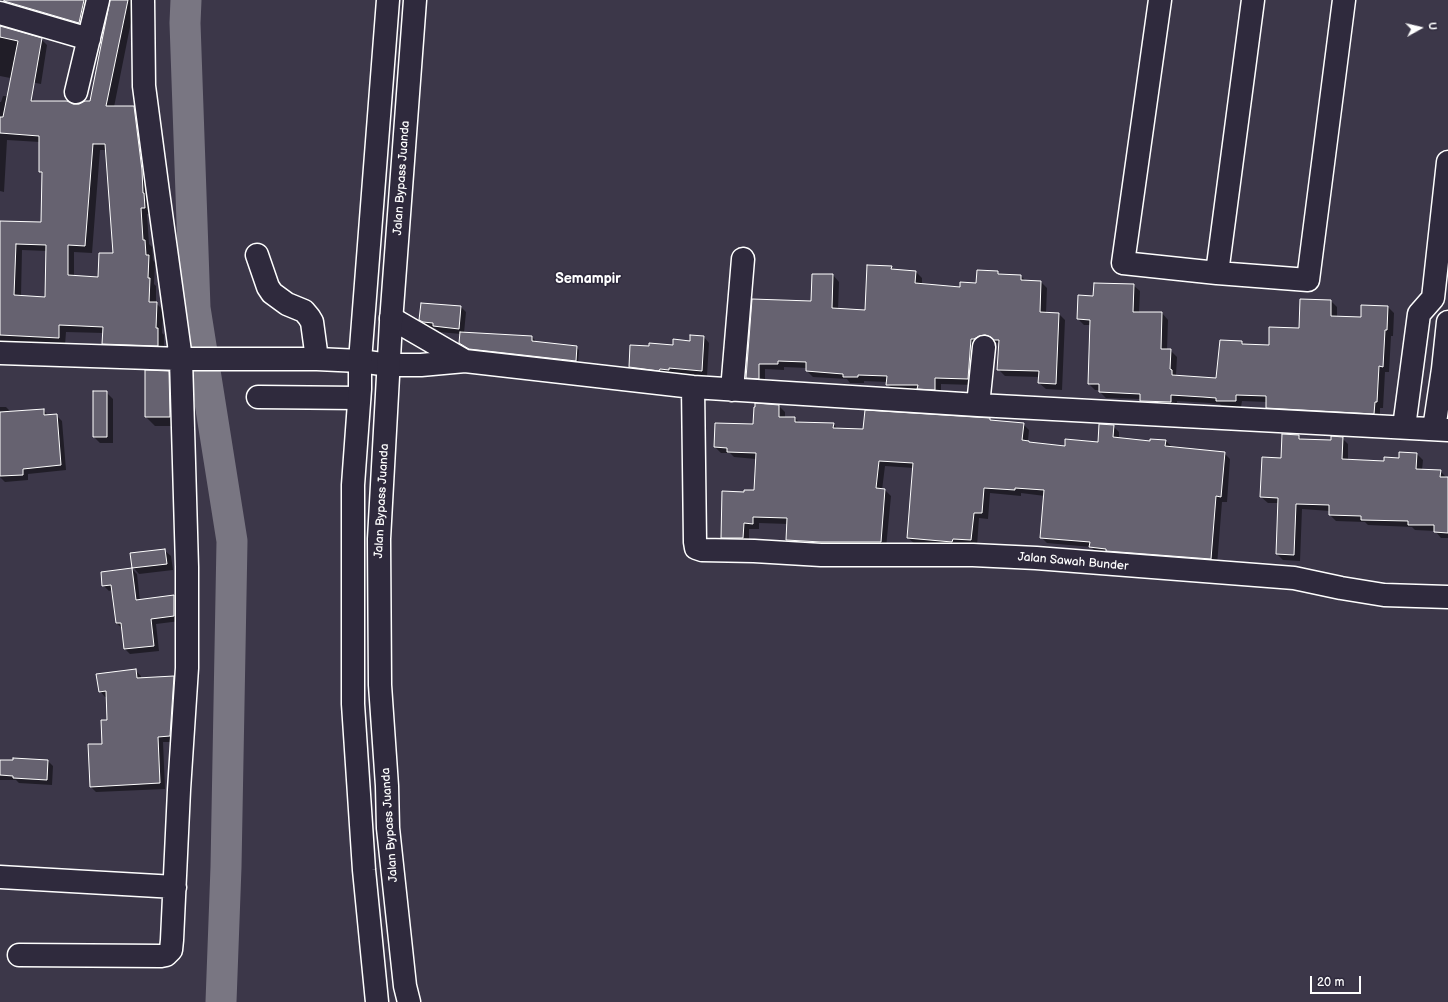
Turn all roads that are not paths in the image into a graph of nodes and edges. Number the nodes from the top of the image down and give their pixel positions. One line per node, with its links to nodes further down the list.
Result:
1 (98, 0): 9 (street)
2 (143, 0): 22 (street)
3 (388, 0): 24 (street)
4 (415, 0): 18 (street, Jalan Bypass Juanda)
5 (1160, 0): 15 (street)
6 (1253, 0): 15 (street)
7 (1344, 0): 15 (street)
8 (0, 13): 9 (street)
9 (89, 39): 10 (street)
10 (76, 92)
11 (1448, 162): 14 (street)
12 (256, 255): 23 (street)
13 (743, 259): 30 (street)
14 (1443, 260): 16 (street)
15 (1218, 273)
16 (1433, 298): 17 (street); 27 (street)
17 (1448, 317)
18 (391, 318): 25 (street); 26 (street, Jalan Bypass Juanda)
19 (1448, 322): 28 (street)
20 (984, 347): 33 (street)
21 (0, 353): 22 (street)
22 (185, 359): 23 (street); 40 (street)
23 (317, 359): 24 (street)
24 (360, 361): 26 (street); 32 (street)
25 (465, 361): 26 (street); 29 (street)
26 (389, 365): 37 (street, Jalan Bypass Juanda)
27 (1412, 366): 28 (street); 34 (street)
28 (1443, 369): 35 (street)
29 (693, 387): 30 (street); 36 (street, Jalan Sawah Bunder)
30 (732, 390): 33 (street)
31 (258, 397): 32 (street)
32 (359, 398): 38 (street)
33 (978, 405): 34 (street)
34 (1404, 427): 35 (street)
35 (1441, 430)
36 (1448, 597)
37 (387, 786): 38 (street); 43 (street, Jalan Bypass Juanda)
38 (360, 791): 42 (street)
39 (0, 876): 40 (street)
40 (174, 887): 41 (street)
41 (19, 955)
42 (377, 1002)
43 (409, 1002)

